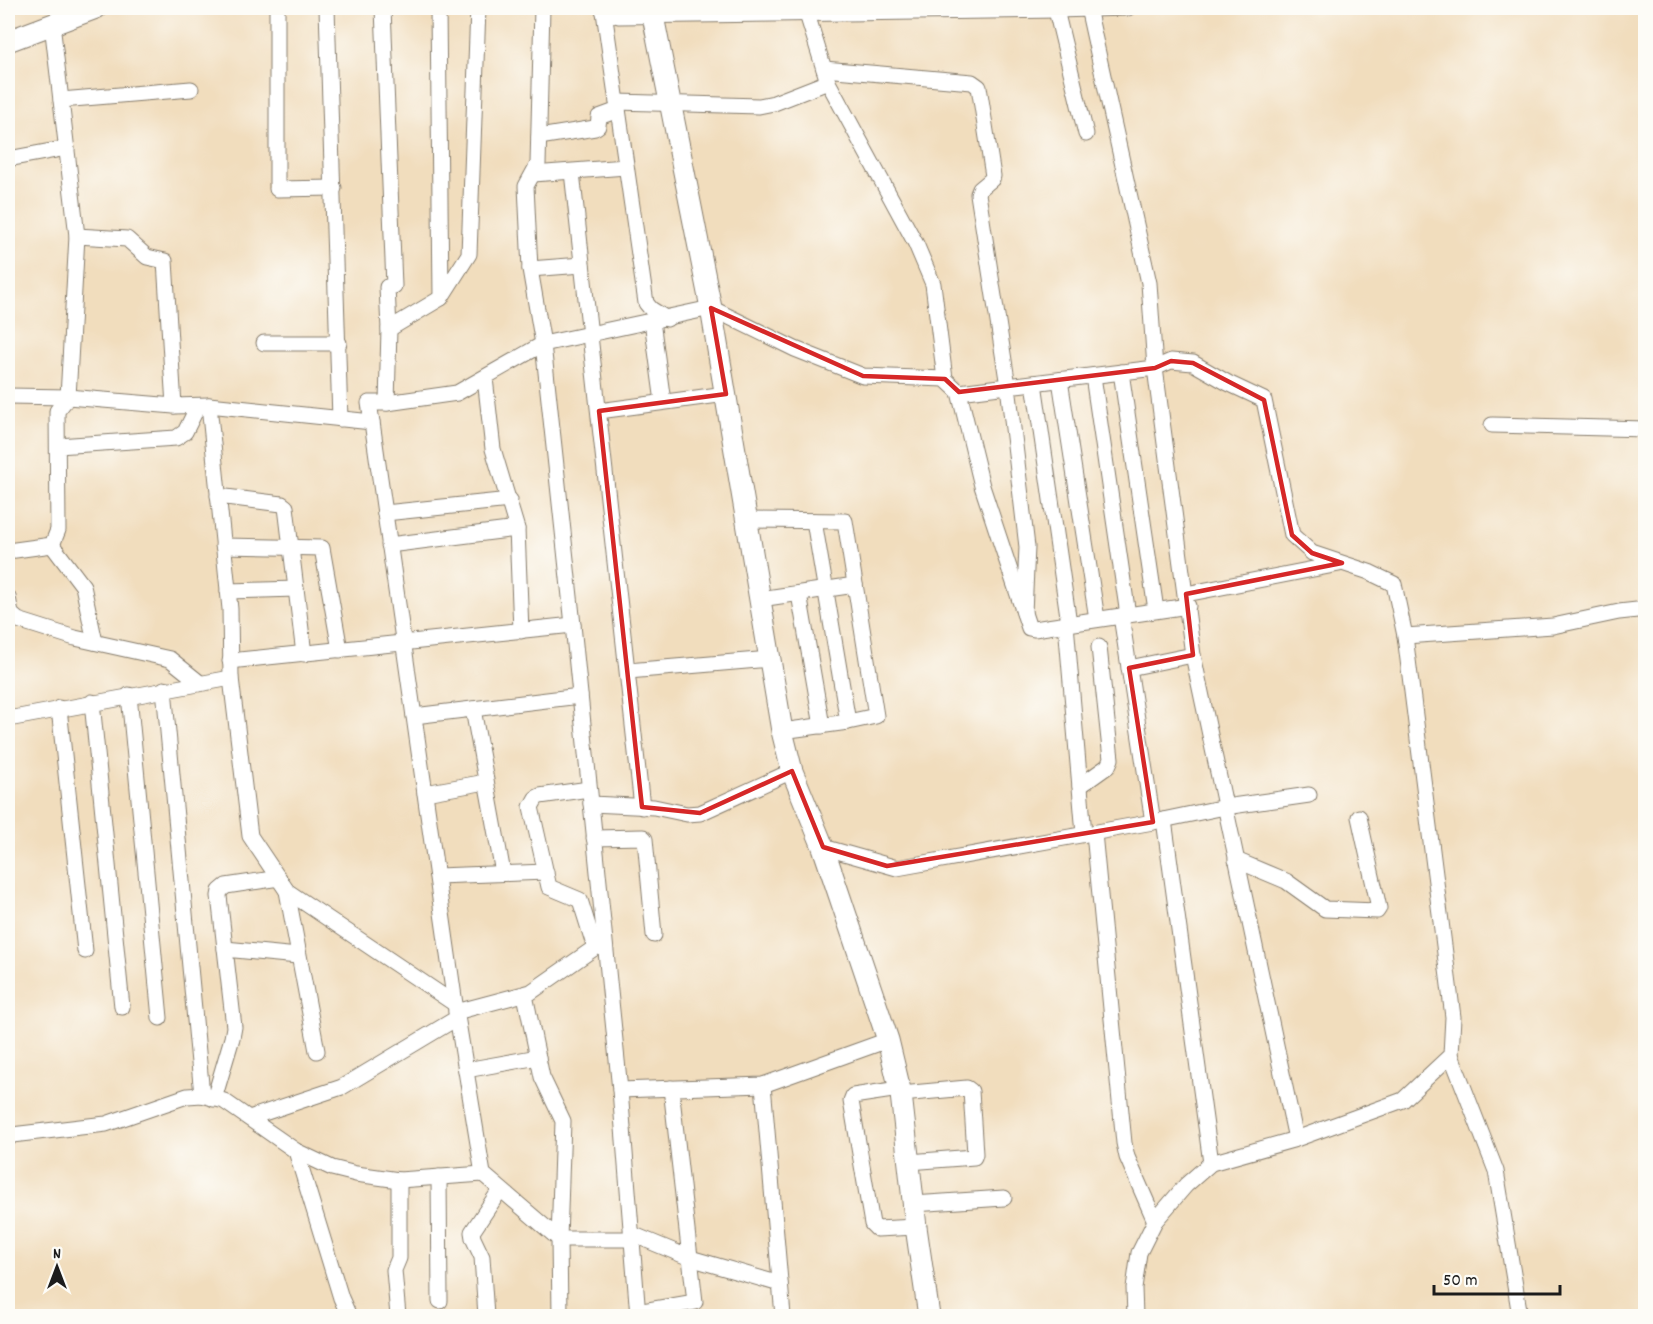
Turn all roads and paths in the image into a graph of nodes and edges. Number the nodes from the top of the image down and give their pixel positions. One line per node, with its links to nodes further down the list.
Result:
1 (96, 8): 14 (street)
2 (277, 8): 28 (street)
3 (327, 8): 28 (street)
4 (383, 8): 35 (street)
5 (438, 8): 32 (street)
6 (478, 8): 32 (street)
7 (542, 8): 22 (street)
8 (1128, 8): 9 (street)
9 (1088, 9): 11 (street); 40 (street)
10 (603, 10): 13 (street); 20 (street)
11 (1056, 10): 12 (street); 21 (street)
12 (807, 14): 13 (street); 16 (street)
13 (653, 15): 19 (street)
14 (52, 24): 15 (street); 18 (street)
15 (8, 41)
16 (826, 76): 19 (street); 44 (street); 47 (street)
17 (191, 89): 18 (street)
18 (61, 100): 23 (street)
19 (671, 102): 20 (street); 33 (street)
20 (618, 106): 22 (street); 25 (street)
21 (1086, 134)
22 (539, 137): 27 (street)
23 (67, 148): 24 (street); 29 (street)
24 (8, 159)
25 (626, 167): 26 (street); 34 (street)
26 (572, 172): 27 (street); 30 (street)
27 (533, 174): 31 (street)
28 (334, 188): 38 (street)
29 (76, 236): 51 (street); 54 (street)
30 (582, 265): 31 (street); 36 (street)
31 (530, 269): 39 (street)
32 (441, 298): 35 (street)
33 (711, 308): 34 (street); 44 (street); 49 (street)
34 (659, 320): 36 (street); 52 (street)
35 (389, 329): 53 (street)
36 (591, 333): 39 (street); 56 (street)
37 (264, 343): 38 (street)
38 (339, 343): 57 (street)
39 (543, 344): 43 (street); 90 (street)
40 (1155, 368): 41 (street); 75 (street); 83 (street)
41 (1121, 372): 42 (street); 85 (street)
42 (1093, 376): 45 (street); 87 (street)
43 (485, 378): 53 (street); 65 (street)
44 (945, 379): 48 (street)
45 (1060, 380): 46 (street); 62 (street)
46 (1034, 383): 47 (street); 63 (street)
47 (1008, 386): 48 (street); 86 (street)
48 (959, 392): 86 (street)
49 (726, 394): 52 (street); 67 (street)
50 (8, 396): 51 (street)
51 (68, 397): 54 (street); 61 (street)
52 (663, 402): 56 (street)
53 (387, 403): 58 (street)
54 (174, 406): 55 (street)
55 (203, 406): 57 (street); 61 (street); 64 (street)
56 (599, 411): 102 (street)
57 (340, 419): 58 (street)
58 (372, 422): 66 (street)
59 (1492, 425): 60 (street)
60 (1646, 429)
61 (58, 446): 70 (street)
62 (1073, 464): 63 (street); 88 (street)
63 (1046, 468): 89 (street)
64 (218, 496): 72 (street); 73 (street)
65 (510, 500): 66 (street); 69 (street)
66 (385, 513): 71 (street)
67 (747, 520): 68 (street); 82 (street)
68 (814, 521): 76 (street); 78 (street)
69 (517, 529): 71 (street); 91 (street)
70 (52, 545): 74 (street); 93 (street)
71 (389, 545): 94 (street)
72 (223, 546): 73 (street); 79 (street)
73 (291, 547): 77 (street); 96 (street)
74 (8, 550)
75 (1342, 563): 83 (street); 92 (street)
76 (855, 585): 78 (street); 113 (street)
77 (296, 589): 79 (street); 97 (street)
78 (826, 590): 80 (street); 113 (street)
79 (228, 591): 100 (street)
80 (799, 594): 82 (street); 114 (street)
81 (8, 597): 93 (street)
82 (760, 599): 99 (street)
83 (1187, 600): 85 (street); 98 (street)
84 (1646, 609): 92 (street)
85 (1156, 610): 87 (street)
86 (1024, 613): 89 (street)
87 (1124, 615): 88 (street); 101 (street)
88 (1097, 619): 89 (street)
89 (1068, 624): 118 (street)
90 (573, 625): 91 (street); 107 (street)
91 (520, 631): 94 (street)
92 (1405, 636): 145 (street)
93 (95, 642): 104 (street)
94 (403, 642): 96 (street); 111 (street)
95 (1099, 647): 118 (street)
96 (340, 651): 97 (street)
97 (304, 654): 100 (street)
98 (1193, 655): 101 (street); 123 (street)
99 (770, 659): 102 (street); 115 (street)
100 (230, 661): 103 (street)
101 (1129, 668): 125 (street)
102 (628, 671): 122 (street)
103 (231, 678): 104 (street); 133 (street)
104 (200, 683): 105 (street)
105 (164, 689): 106 (street); 152 (street)
106 (129, 695): 108 (street); 142 (street)
107 (580, 696): 110 (street); 121 (street)
108 (92, 702): 109 (street); 140 (street)
109 (59, 708): 112 (street); 137 (street)
110 (473, 709): 111 (street); 117 (street)
111 (414, 716): 119 (street)
112 (8, 719)
113 (848, 722): 114 (street)
114 (822, 726): 115 (street)
115 (782, 731): 116 (street)
116 (792, 771): 122 (street); 128 (street)
117 (486, 782): 119 (street); 131 (street)
118 (1080, 786): 126 (street)
119 (425, 793): 132 (street)
120 (1309, 795): 123 (street)
121 (590, 796): 122 (street); 127 (street); 130 (street)
122 (642, 807)
123 (1225, 807): 125 (street); 129 (street)
124 (1359, 817): 129 (street)
125 (1158, 821): 126 (street); 158 (street)
126 (1089, 834): 128 (street); 165 (street)
127 (594, 838): 134 (street); 135 (street)
128 (823, 847): 143 (street)
129 (1236, 860): 155 (street)
130 (546, 872): 131 (street); 135 (street)
131 (503, 873): 132 (street)
132 (437, 876): 141 (street)
133 (283, 884): 136 (street); 138 (street); 141 (street)
134 (654, 934)
135 (600, 944): 139 (street); 150 (street)
136 (225, 949): 138 (street); 152 (street)
137 (85, 951)
138 (298, 956): 144 (street)
139 (525, 995): 141 (street); 146 (street)
140 (123, 1007)
141 (456, 1011): 147 (street); 153 (street)
142 (160, 1018)
143 (888, 1040): 148 (street); 151 (street)
144 (317, 1051)
145 (1451, 1055): 155 (street); 180 (street)
146 (538, 1058): 147 (street); 168 (street)
147 (466, 1070): 159 (street)
148 (763, 1085): 149 (street); 170 (street)
149 (671, 1088): 150 (street); 169 (street)
150 (620, 1089): 167 (street)
151 (900, 1091): 157 (street); 157 (street); 166 (street)
152 (208, 1097): 153 (street); 154 (street)
153 (249, 1118): 156 (street)
154 (8, 1139)
155 (1296, 1139): 158 (street)
156 (296, 1151): 161 (street); 173 (street)
157 (909, 1162): 164 (street)
158 (1211, 1163): 165 (street)
159 (483, 1174): 160 (street); 162 (street)
160 (439, 1177): 161 (street); 171 (street)
161 (399, 1180): 174 (street)
162 (500, 1190): 168 (street); 175 (street)
163 (1004, 1198): 164 (street)
164 (914, 1204): 166 (street)
165 (1155, 1221): 179 (street)
166 (916, 1227): 178 (street)
167 (632, 1237): 168 (street); 169 (street); 172 (street)
168 (559, 1239): 176 (street)
169 (690, 1258): 170 (street); 172 (street)
170 (780, 1284): 177 (street)
171 (440, 1301)
172 (638, 1314)
173 (349, 1317)
174 (398, 1317)
175 (486, 1317)
176 (560, 1317)
177 (783, 1317)
178 (929, 1317)
179 (1135, 1317)
180 (1520, 1317)

